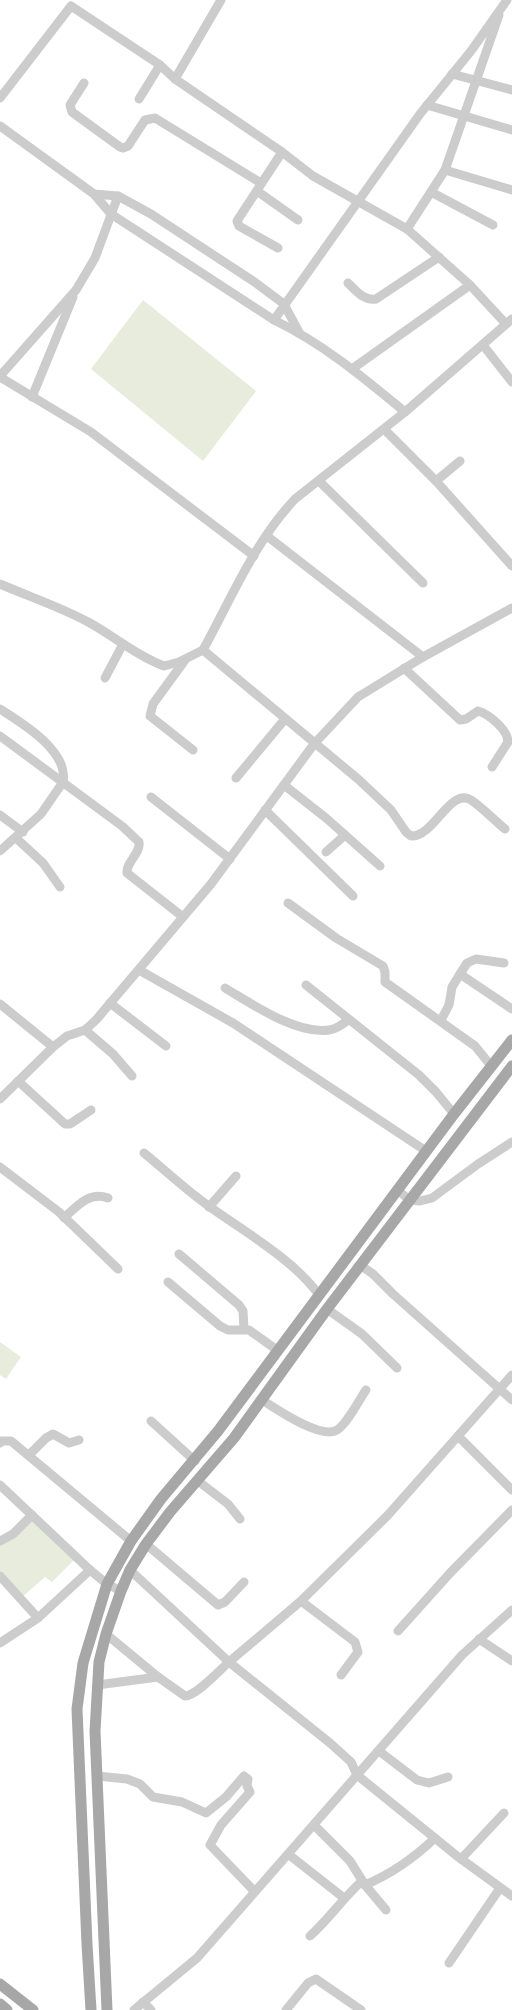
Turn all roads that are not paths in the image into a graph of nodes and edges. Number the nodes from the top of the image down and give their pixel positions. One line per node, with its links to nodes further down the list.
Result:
1 (221, 0): 5 (street)
2 (504, 3): 4 (street); 6 (street)
3 (160, 65): 5 (street); 9 (street); 10 (street)
4 (452, 74): 6 (street); 11 (street)
5 (175, 80): 15 (street)
6 (477, 81): 8 (street); 12 (street)
7 (84, 83): 17 (street)
8 (512, 90)
9 (0, 98)
10 (139, 99)
11 (427, 105): 12 (street); 22 (street)
12 (465, 117): 14 (street); 16 (street)
13 (0, 126): 20 (street)
14 (512, 130)
15 (282, 152): 17 (street); 22 (street)
16 (445, 170): 18 (street); 19 (street)
17 (259, 187): 24 (street); 27 (street)
18 (512, 190)
19 (431, 192): 25 (street); 26 (street)
20 (94, 194): 21 (street); 23 (street)
21 (118, 196): 23 (street); 32 (street)
22 (359, 201): 26 (street); 32 (street)
23 (111, 214): 31 (street); 33 (street)
24 (298, 220)
25 (493, 225)
26 (407, 229): 28 (street)
27 (278, 248)
28 (439, 258): 29 (street); 30 (street)
29 (348, 283)
30 (470, 285): 34 (street); 37 (street)
31 (76, 290): 38 (street); 40 (street)
32 (284, 304): 33 (street); 35 (street)
33 (274, 320): 35 (street)
34 (509, 322): 36 (street)
35 (298, 332): 37 (street)
36 (483, 345): 39 (street); 41 (street)
37 (352, 368): 41 (street)
38 (0, 376): 40 (street)
39 (512, 382)
40 (32, 397): 47 (street)
41 (405, 412): 42 (street)
42 (384, 429): 44 (street); 45 (street)
43 (460, 460): 45 (street)
44 (319, 481): 46 (street); 49 (street)
45 (436, 481): 48 (street)
46 (267, 536): 47 (street); 55 (street)
47 (254, 556): 53 (street)
48 (512, 566)
49 (423, 583)
50 (0, 584): 52 (street)
51 (512, 608): 55 (street)
52 (124, 644): 54 (street); 57 (street)
53 (203, 650): 54 (street); 59 (street)
54 (189, 656): 62 (street)
55 (423, 656): 56 (street)
56 (404, 668): 61 (street); 63 (street)
57 (105, 678)
58 (0, 709): 65 (street)
59 (285, 719): 61 (street); 64 (street)
60 (0, 736): 65 (street)
61 (314, 744): 66 (street); 70 (street)
62 (193, 750)
63 (492, 767)
64 (236, 778)
65 (63, 782): 72 (street); 80 (street)
66 (284, 785): 68 (street); 71 (street)
67 (151, 797): 75 (street)
68 (265, 810): 75 (street); 78 (street)
69 (0, 815): 72 (street)
70 (505, 829)
71 (344, 834): 74 (street); 76 (street)
72 (19, 835): 73 (street); 77 (street)
73 (0, 851)
74 (326, 852)
75 (230, 859): 80 (street)
76 (380, 866)
77 (60, 887)
78 (353, 896)
79 (288, 903): 90 (street)
80 (183, 917): 82 (street)
81 (504, 963): 83 (street)
82 (139, 970): 86 (street); 103 (street)
83 (460, 974): 88 (street); 90 (street)
84 (306, 985): 89 (street)
85 (225, 988): 89 (street)
86 (110, 1003): 91 (street); 93 (street)
87 (0, 1004): 94 (street)
88 (512, 1009)
89 (348, 1020): 101 (street)
90 (441, 1020): 96 (street)
91 (85, 1030): 94 (street); 97 (street)
92 (512, 1040): 96 (main road)
93 (166, 1046)
94 (53, 1047): 98 (street)
95 (512, 1066): 109 (main road)
96 (492, 1067): 101 (main road)
97 (132, 1076)
98 (18, 1081): 99 (street); 100 (street)
99 (0, 1099)
100 (91, 1110)
101 (454, 1114): 103 (main road)
102 (512, 1142): 109 (street)
103 (426, 1151): 107 (main road)
104 (144, 1153): 110 (street)
105 (0, 1167): 111 (street)
106 (236, 1176): 110 (street)
107 (397, 1190): 109 (street); 116 (main road)
108 (108, 1198): 111 (street)
109 (410, 1200): 113 (main road)
110 (209, 1207): 116 (street)
111 (64, 1218): 114 (street)
112 (179, 1254): 118 (street)
113 (360, 1266): 117 (main road); 122 (street)
114 (118, 1270)
115 (168, 1282): 118 (street)
116 (319, 1295): 119 (main road)
117 (327, 1309): 120 (street); 124 (main road)
118 (244, 1329): 119 (street)
119 (278, 1350): 131 (main road)
120 (397, 1368)
121 (512, 1375): 122 (street)
122 (500, 1389): 125 (street); 127 (street)
123 (366, 1390): 124 (street)
124 (262, 1400): 132 (main road)
125 (512, 1400)
126 (151, 1421): 131 (street)
127 (458, 1436): 134 (street); 147 (street)
128 (79, 1440): 130 (street)
129 (0, 1443): 130 (street)
130 (29, 1455): 138 (street)
131 (195, 1460): 138 (main road)
132 (198, 1481): 137 (street); 140 (main road)
133 (0, 1485): 136 (street)
134 (512, 1490)
135 (512, 1510): 150 (street)
136 (32, 1515): 139 (street); 141 (street)
137 (240, 1519)
138 (131, 1540): 145 (main road)
139 (0, 1541)
140 (146, 1544): 142 (main road); 144 (street)
141 (90, 1570): 145 (street); 149 (street)
142 (130, 1570): 146 (main road); 155 (street)
143 (0, 1576): 149 (street)
144 (244, 1582)
145 (107, 1584): 146 (street); 181 (main road)
146 (121, 1591): 151 (main road)
147 (301, 1601): 155 (street); 156 (street)
148 (512, 1610): 152 (street)
149 (38, 1618): 153 (street)
150 (398, 1631)
151 (106, 1634): 157 (street); 158 (main road)
152 (479, 1639): 154 (street); 159 (street)
153 (0, 1643)
154 (512, 1661)
155 (229, 1662): 157 (street); 160 (street)
156 (341, 1675)
157 (158, 1677): 158 (street)
158 (97, 1685): 161 (main road)
159 (378, 1751): 160 (street); 162 (street)
160 (357, 1775): 164 (street); 165 (street)
161 (97, 1776): 170 (street); 182 (main road)
162 (448, 1776)
163 (504, 1813): 167 (street)
164 (314, 1825): 166 (street); 168 (street)
165 (435, 1838): 167 (street); 168 (street)
166 (288, 1854): 170 (street); 172 (street)
167 (461, 1859): 169 (street)
168 (363, 1883): 172 (street); 173 (street)
169 (500, 1888): 171 (street); 175 (street)
170 (254, 1891): 177 (street)
171 (512, 1896)
172 (344, 1898): 174 (street)
173 (386, 1910)
174 (310, 1936)
175 (449, 1963)
176 (0, 1984): 180 (main road)
177 (143, 2002): 183 (street); 184 (street)
178 (0, 2004): 179 (main road)
179 (6, 2010)
180 (33, 2010)
181 (92, 2010)
182 (108, 2010)
183 (134, 2010)
184 (151, 2010)
185 (286, 2010): 186 (street)
186 (360, 2010)

